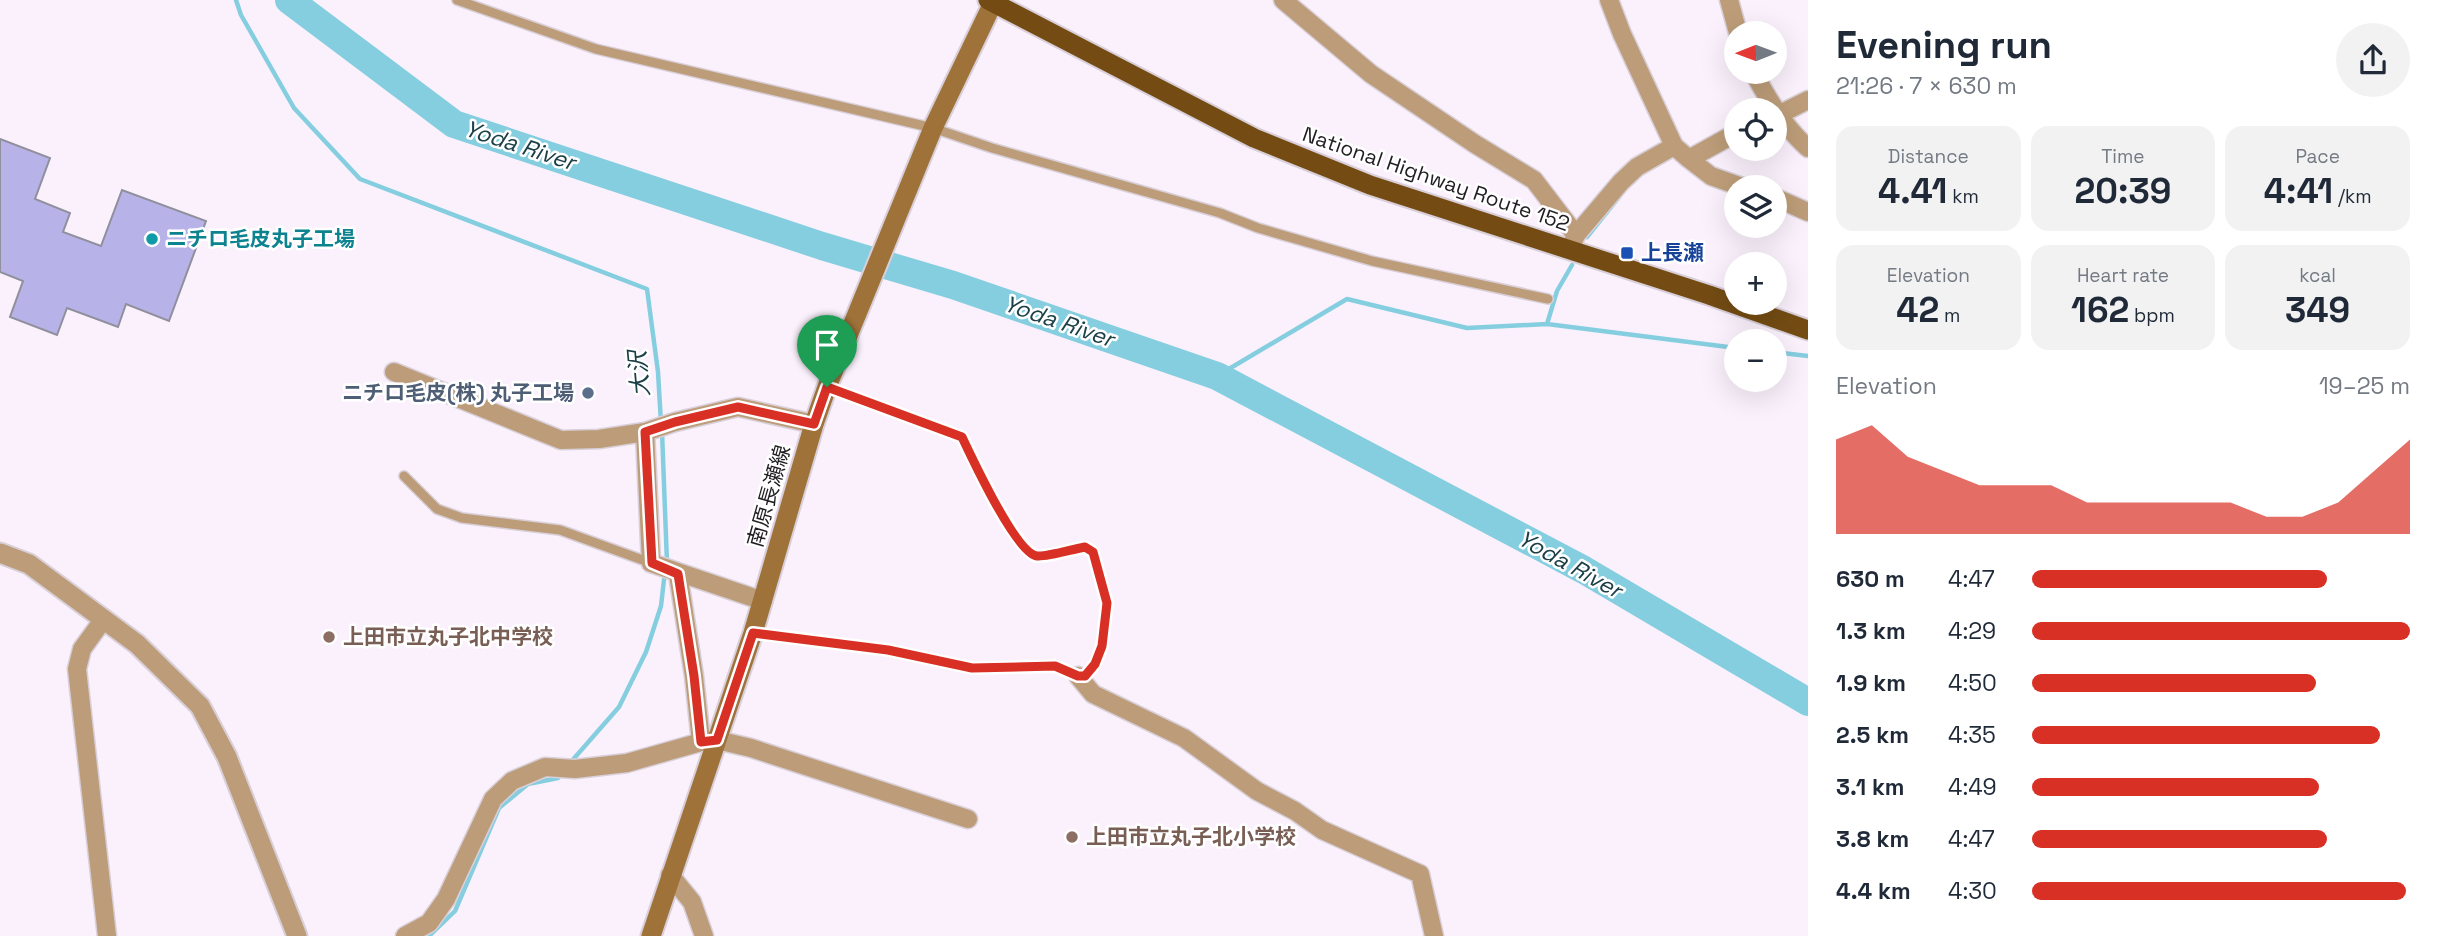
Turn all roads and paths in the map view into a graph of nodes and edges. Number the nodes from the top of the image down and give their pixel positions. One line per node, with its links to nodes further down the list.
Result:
1 (457, 0): 9 (lane)
2 (1283, 0): 18 (street)
3 (1609, 0): 12 (street)
4 (1729, 0): 6 (street)
5 (992, 1): 9 (main road, 南原長瀬線); 18 (highway, National Highway Route 152)
6 (1735, 21)
7 (1808, 100): 8 (street)
8 (1787, 110)
9 (933, 128): 19 (lane); 22 (main road, 南原長瀬線)
10 (1787, 128): 13 (street)
11 (1724, 140): 14 (street)
12 (1674, 146): 14 (street); 18 (street)
13 (1808, 148)
14 (1689, 159): 15 (street)
15 (1724, 180)
16 (1787, 203): 17 (street)
17 (1808, 212)
18 (1573, 242): 20 (highway, National Highway Route 152)
19 (1548, 299)
20 (1808, 330)
21 (394, 372): 24 (street)
22 (827, 387): 23 (main road, 南原長瀬線); 32 (lane)
23 (814, 424): 24 (street); 29 (main road, 南原長瀬線)
24 (645, 432): 27 (street)
25 (404, 476): 27 (lane)
26 (0, 553): 30 (street)
27 (652, 563): 28 (street)
28 (678, 574): 29 (street); 33 (street)
29 (763, 601): 31 (main road, 南原長瀬線)
30 (103, 620): 36 (street); 37 (street)
31 (753, 633): 32 (lane); 33 (main road, 南原長瀬線)
32 (1078, 676): 41 (street)
33 (709, 741): 34 (street); 35 (main road, 南原長瀬線); 38 (street)
34 (968, 819)
35 (670, 875): 39 (main road, 南原長瀬線); 40 (street)
36 (107, 936)
37 (297, 936)
38 (405, 936)
39 (651, 936)
40 (704, 936)
41 (1434, 936)

